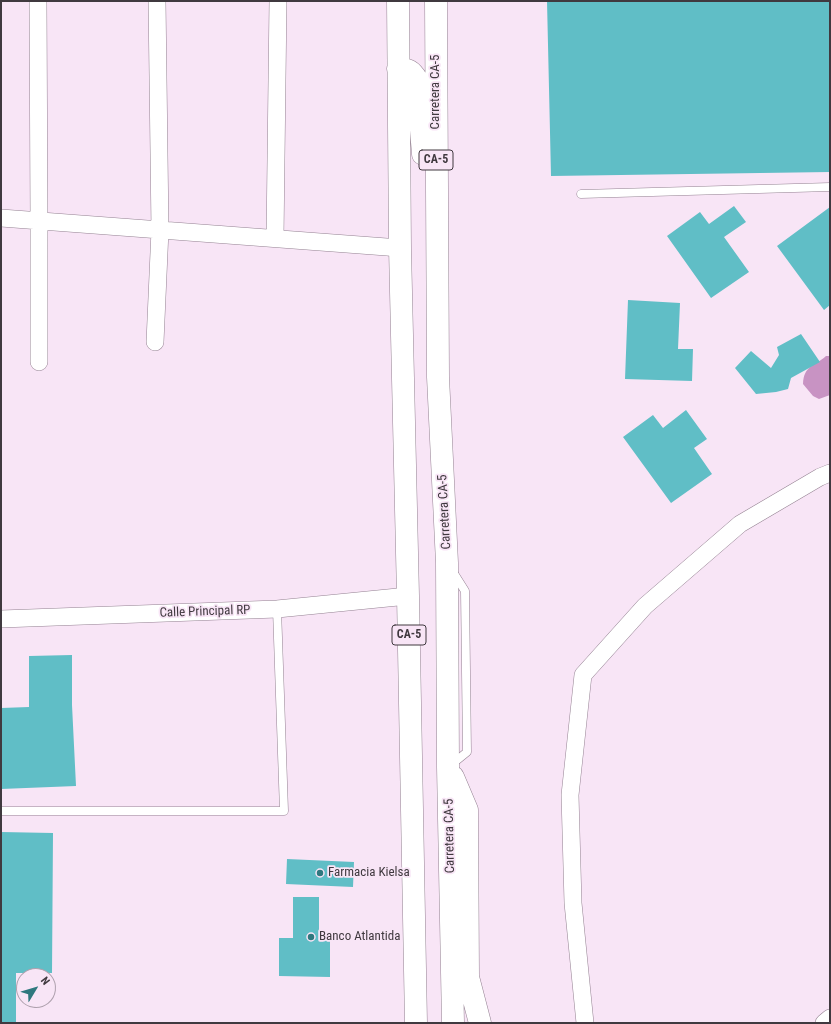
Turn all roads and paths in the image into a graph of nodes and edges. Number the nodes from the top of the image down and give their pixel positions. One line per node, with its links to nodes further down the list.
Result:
1 (38, 1): 10 (street)
2 (157, 1): 11 (street)
3 (278, 1): 12 (street)
4 (398, 1): 6 (highway, CA-5)
5 (436, 1): 14 (highway, Carretera CA-5 / CA-5)
6 (398, 69): 13 (highway, CA-5); 14 (highway)
7 (830, 187): 8 (lane)
8 (581, 194)
9 (1, 218): 10 (street)
10 (40, 221): 11 (street); 16 (street)
11 (160, 230): 12 (street); 15 (street)
12 (275, 238): 13 (street)
13 (400, 248): 18 (highway, CA-5)
14 (437, 319): 21 (highway, Carretera CA-5 / CA-5)
15 (155, 342)
16 (39, 362)
17 (830, 473): 27 (street)
18 (408, 596): 19 (street, Calle Principal RP); 24 (highway, CA-5)
19 (277, 609): 20 (street, Calle Principal RP); 22 (lane)
20 (1, 619)
21 (448, 767): 25 (highway, Carretera CA-5 / CA-5); 26 (highway)
22 (1, 811)
23 (830, 1018): 28 (street)
24 (416, 1023)
25 (453, 1023)
26 (480, 1023)
27 (585, 1023)
28 (824, 1023)

